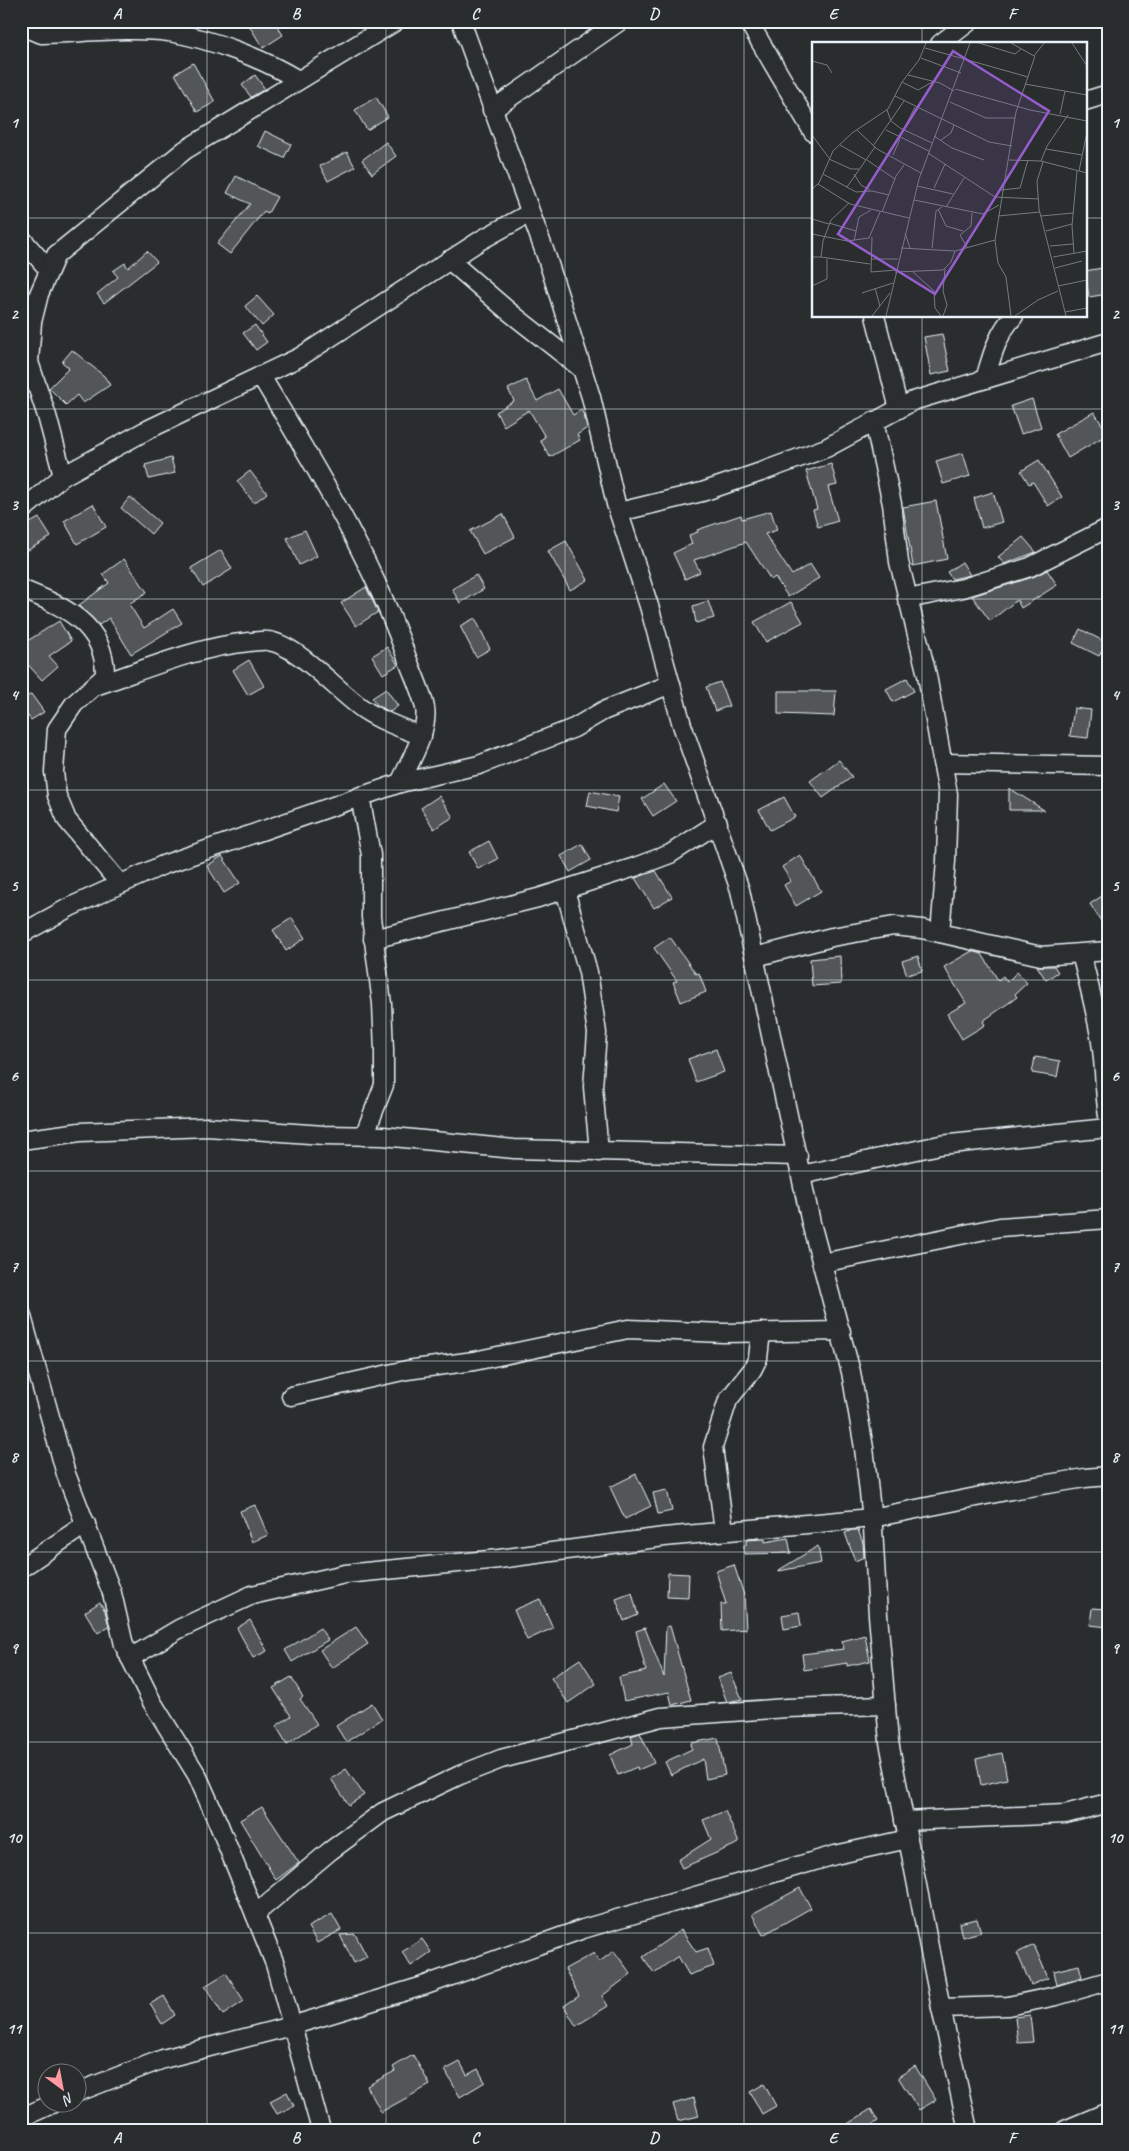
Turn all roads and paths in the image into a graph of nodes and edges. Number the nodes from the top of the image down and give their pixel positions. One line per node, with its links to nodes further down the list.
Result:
1 (396, 21): 8 (street)
2 (461, 21): 11 (street)
3 (620, 21): 11 (street)
4 (748, 21): 12 (street)
5 (21, 23): 8 (street)
6 (964, 32): 7 (street)
7 (944, 42)
8 (298, 80): 16 (street)
9 (1108, 94): 10 (street)
10 (1086, 101)
11 (492, 110): 13 (street)
12 (812, 130)
13 (530, 213): 15 (street); 20 (street)
14 (21, 238): 16 (street)
15 (449, 260): 20 (street); 21 (street)
16 (50, 270): 25 (street)
17 (876, 318): 23 (street)
18 (1012, 318): 22 (street)
19 (1108, 342): 22 (street)
20 (582, 369): 27 (street)
21 (261, 376): 25 (street); 35 (street)
22 (985, 379): 23 (street)
23 (899, 409): 24 (street)
24 (874, 421): 27 (street); 32 (street)
25 (63, 476): 26 (street)
26 (21, 511)
27 (619, 512): 33 (street)
28 (1108, 528): 29 (street)
29 (1084, 541): 30 (street); 32 (street)
30 (1108, 541)
31 (21, 589): 34 (street)
32 (907, 599): 36 (street)
33 (671, 684): 38 (street); 40 (street)
34 (93, 687): 35 (street); 41 (street)
35 (422, 736): 38 (street)
36 (942, 763): 37 (street); 43 (street)
37 (1108, 766)
38 (400, 782): 39 (street)
39 (360, 796): 41 (street); 45 (street)
40 (718, 823): 42 (street); 48 (street)
41 (120, 884): 44 (street)
42 (565, 890): 45 (street); 53 (street)
43 (940, 933): 47 (street); 48 (street)
44 (21, 934)
45 (373, 939): 51 (street)
46 (1108, 951): 47 (street)
47 (1081, 954): 49 (street)
48 (755, 957): 54 (street)
49 (1108, 1116)
50 (1108, 1128): 55 (street)
51 (364, 1136): 52 (street); 53 (street)
52 (21, 1140)
53 (599, 1152): 54 (street)
54 (798, 1156): 55 (street)
55 (801, 1175): 57 (street)
56 (1108, 1219): 57 (street)
57 (822, 1262): 59 (street)
58 (21, 1313): 64 (street)
59 (841, 1331): 60 (street); 63 (street)
60 (761, 1332): 61 (street); 65 (street)
61 (291, 1396)
62 (1108, 1476): 63 (street)
63 (872, 1518): 65 (street); 68 (street)
64 (86, 1524): 66 (street); 67 (street)
65 (724, 1531): 67 (street)
66 (21, 1568)
67 (130, 1658): 72 (street)
68 (886, 1705): 70 (street); 72 (street)
69 (1108, 1803): 70 (street)
70 (904, 1821): 71 (street)
71 (908, 1839): 74 (street); 75 (street)
72 (255, 1914): 75 (street)
73 (1108, 1981): 74 (street)
74 (941, 2008): 81 (street)
75 (291, 2026): 76 (street); 80 (street)
76 (88, 2088)
77 (38, 2110): 79 (street)
78 (1108, 2112): 82 (street)
79 (21, 2118)
80 (321, 2130)
81 (968, 2130)
82 (1065, 2130)

